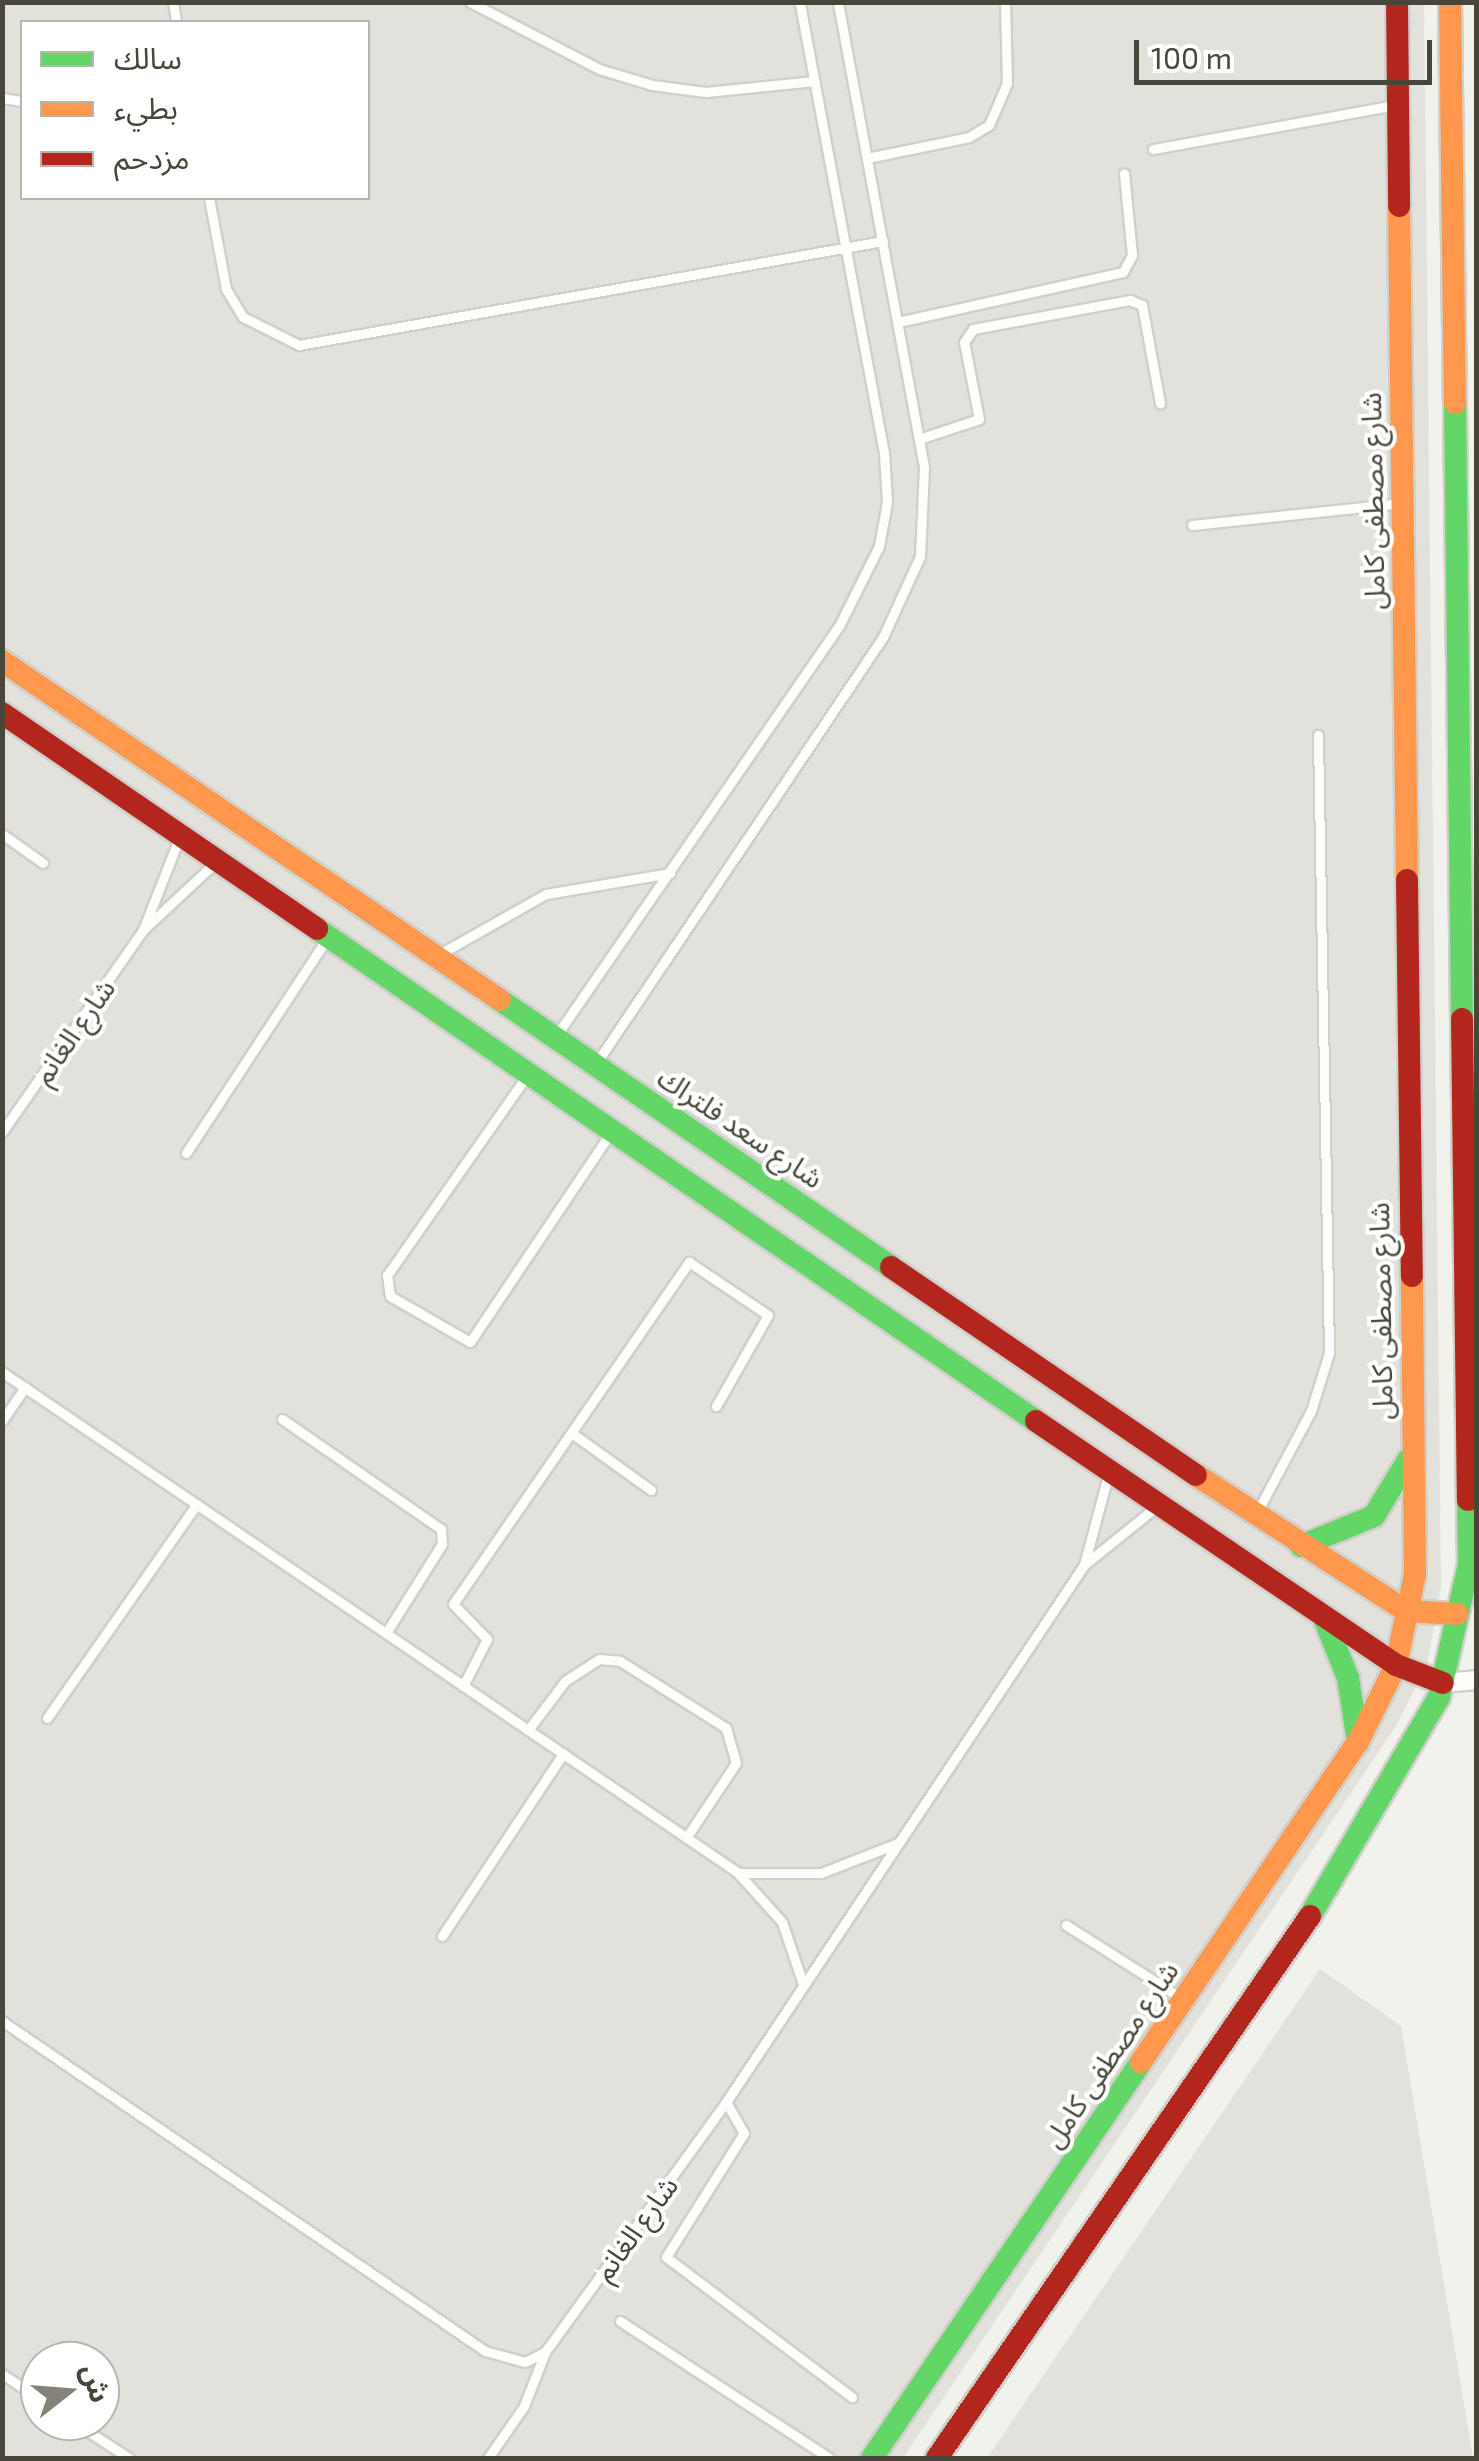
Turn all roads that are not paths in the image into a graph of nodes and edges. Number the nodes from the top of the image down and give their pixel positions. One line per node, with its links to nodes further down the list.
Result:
1 (470, 2): 7 (lane)
2 (800, 2): 7 (lane)
3 (838, 2): 10 (lane)
4 (1005, 2): 10 (lane)
5 (1398, 2): 8 (street, شارع مصطفى كامل)
6 (1450, 2): 58 (street)
7 (814, 80): 14 (lane)
8 (1398, 104): 9 (lane); 18 (street, شارع مصطفى كامل)
9 (1153, 149)
10 (867, 158): 13 (lane)
11 (1124, 173): 15 (lane)
12 (208, 200): 14 (lane)
13 (882, 241): 14 (lane); 15 (lane)
14 (846, 248): 29 (lane)
15 (898, 322): 17 (lane)
16 (1160, 403): 17 (lane)
17 (919, 439): 34 (lane)
18 (1402, 503): 19 (lane); 47 (street, شارع مصطفى كامل)
19 (1192, 525)
20 (2, 661): 23 (street, شارع سعد فلتراك)
21 (2, 713): 26 (street)
22 (1318, 735): 53 (lane)
23 (203, 798): 24 (street, شارع سعد فلتراك); 26 (street)
24 (240, 822): 27 (street); 32 (street, شارع سعد فلتراك)
25 (2, 834): 28 (lane)
26 (181, 834): 27 (street); 30 (lane, شارع الغانم)
27 (218, 860): 30 (lane, شارع الغانم); 31 (street)
28 (43, 863)
29 (670, 873): 32 (lane); 33 (lane)
30 (143, 930): 38 (lane, شارع الغانم)
31 (329, 935): 35 (street); 39 (lane)
32 (436, 957): 33 (street, شارع سعد فلتراك)
33 (554, 1038): 34 (street, شارع سعد فلتراك); 35 (street)
34 (596, 1064): 36 (street); 45 (street, شارع سعد فلتراك)
35 (529, 1072): 36 (street); 37 (lane)
36 (572, 1100): 37 (street)
37 (614, 1128): 49 (street)
38 (2, 1132)
39 (186, 1153)
40 (2, 1372): 41 (lane)
41 (25, 1387): 43 (lane); 51 (lane)
42 (716, 1406): 46 (lane)
43 (2, 1420)
44 (282, 1420): 59 (lane)
45 (1135, 1433): 48 (street, شارع سعد فلتراك); 49 (street)
46 (573, 1434): 50 (lane); 63 (lane)
47 (1412, 1446): 54 (street); 56 (street, شارع مصطفى كامل)
48 (1186, 1467): 52 (street); 53 (street, شارع سعد فلتراك)
49 (1110, 1470): 52 (street); 55 (lane, شارع الغانم)
50 (651, 1490)
51 (196, 1504): 59 (lane); 64 (lane)
52 (1158, 1504): 55 (lane, شارع الغانم); 57 (street)
53 (1255, 1514): 54 (street, شارع سعد فلتراك)
54 (1301, 1546): 56 (street, شارع سعد فلتراك)
55 (1084, 1565): 69 (lane, شارع الغانم)
56 (1406, 1611): 58 (street, شارع سعد فلتراك); 60 (street, شارع مصطفى كامل)
57 (1324, 1618): 60 (street); 66 (street)
58 (1467, 1618): 62 (street)
59 (386, 1633): 63 (lane)
60 (1396, 1665): 62 (street); 66 (street, شارع مصطفى كامل)
61 (1476, 1680): 62 (street)
62 (1443, 1683): 85 (street)
63 (463, 1686): 65 (lane)
64 (47, 1718)
65 (528, 1730): 67 (lane); 68 (lane)
66 (1358, 1742): 74 (street, شارع مصطفى كامل)
67 (563, 1754): 68 (lane); 72 (lane)
68 (686, 1838): 70 (lane)
69 (899, 1843): 70 (lane); 73 (lane, شارع الغانم)
70 (737, 1872): 73 (lane)
71 (1066, 1926): 74 (lane)
72 (442, 1936)
73 (803, 1985): 76 (lane, شارع الغانم)
74 (1184, 1999): 84 (street, شارع مصطفى كامل)
75 (2, 2021): 78 (lane)
76 (726, 2102): 78 (lane, شارع الغانم); 79 (lane)
77 (620, 2321): 83 (lane)
78 (545, 2352): 82 (lane, شارع الغانم)
79 (852, 2397)
80 (103, 2441): 81 (lane)
81 (129, 2458)
82 (488, 2458)
83 (829, 2458)
84 (872, 2458)
85 (937, 2458)

